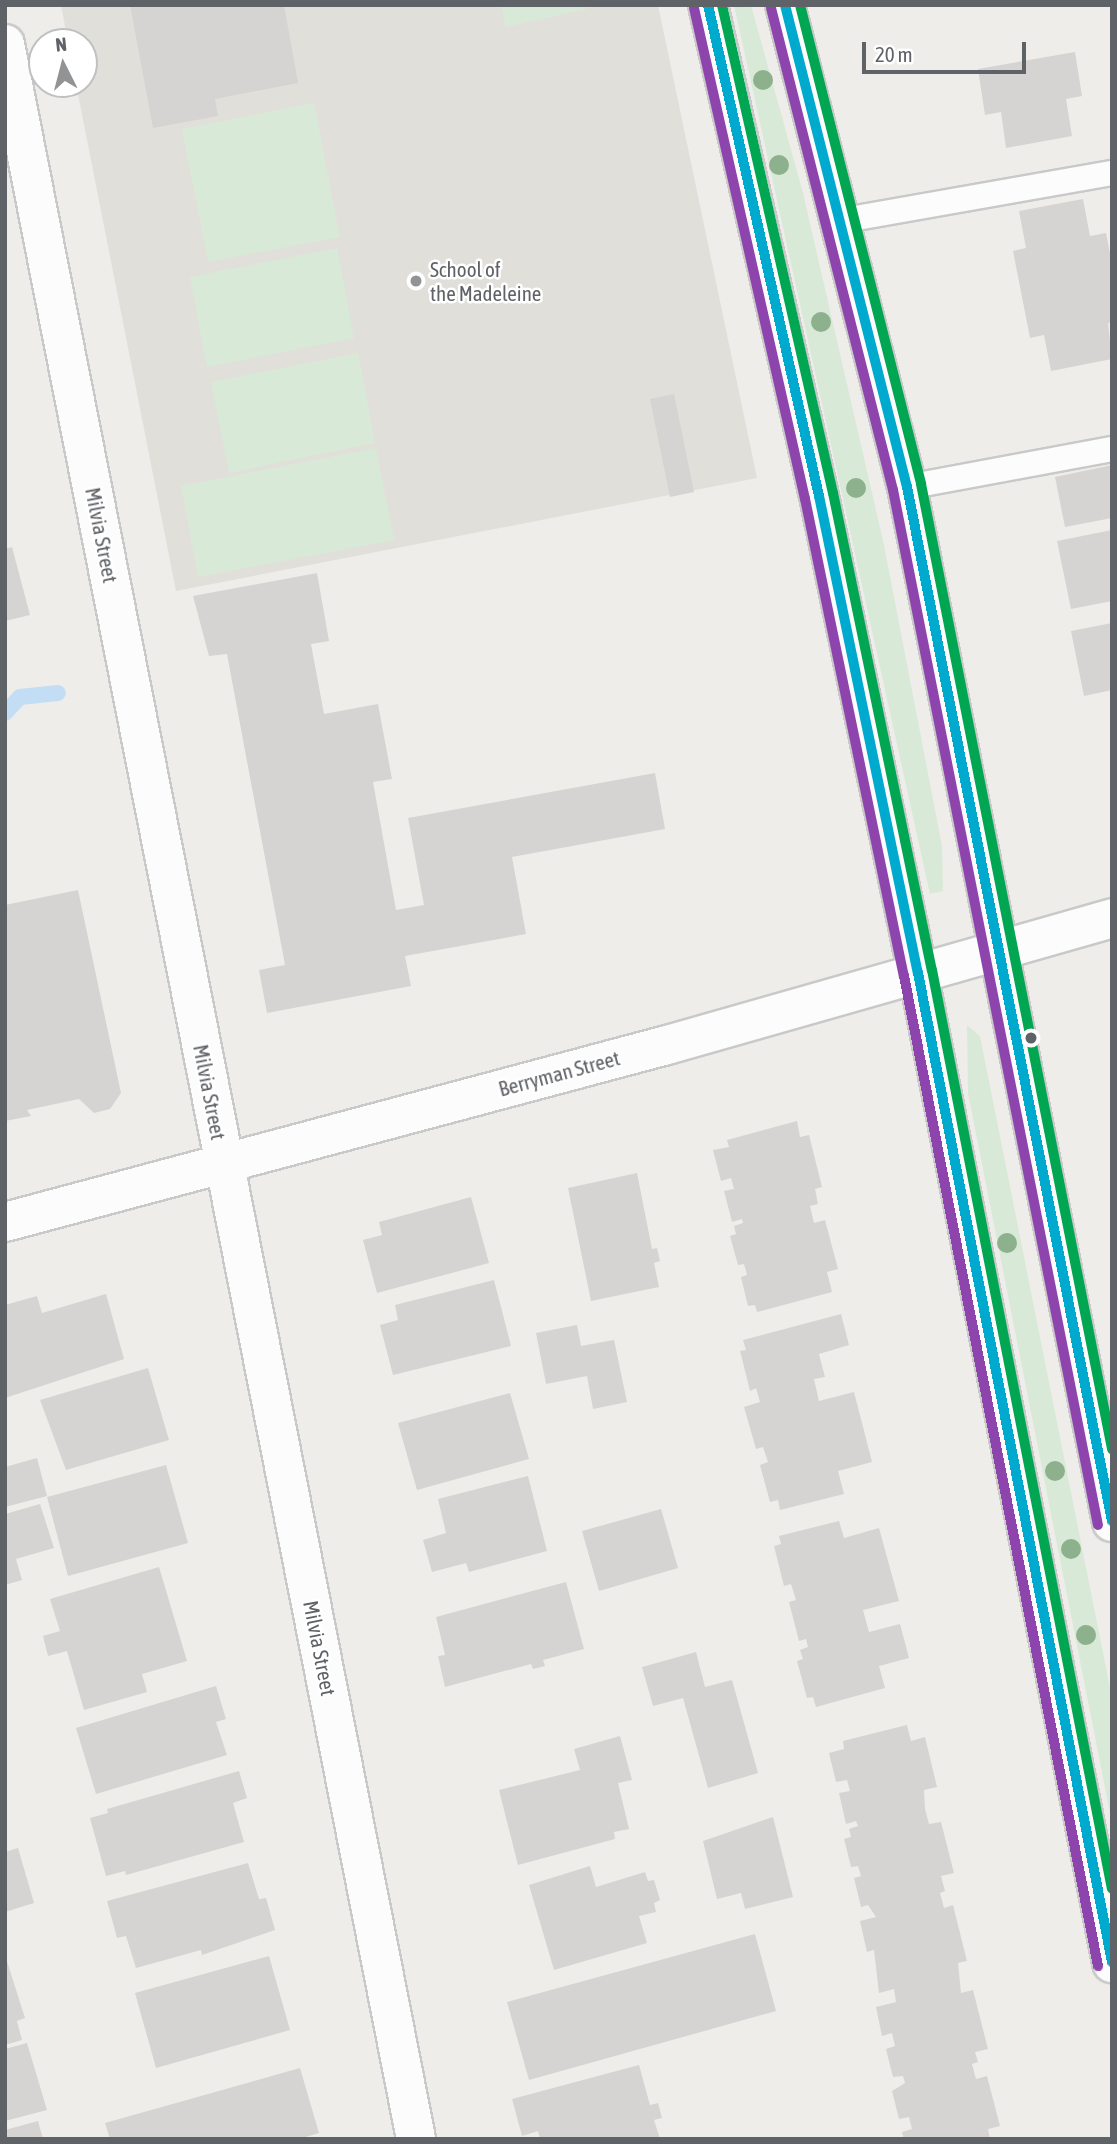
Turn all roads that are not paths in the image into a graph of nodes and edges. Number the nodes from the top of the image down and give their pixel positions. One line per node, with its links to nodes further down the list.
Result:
1 (708, 5): 10 (main road)
2 (785, 5): 5 (main road)
3 (5, 44): 11 (main road, Milvia Street)
4 (1112, 173): 5 (lane)
5 (839, 221): 7 (main road)
6 (1112, 449): 7 (lane)
7 (907, 487): 9 (main road)
8 (1112, 918): 9 (main road, Berryman Street)
9 (1000, 949): 10 (main road, Berryman Street); 13 (main road)
10 (918, 973): 11 (main road, Berryman Street); 14 (main road)
11 (224, 1162): 12 (main road, Berryman Street); 15 (main road, Milvia Street)
12 (5, 1222)
13 (1112, 1522)
14 (1112, 1962)
15 (416, 2139)

